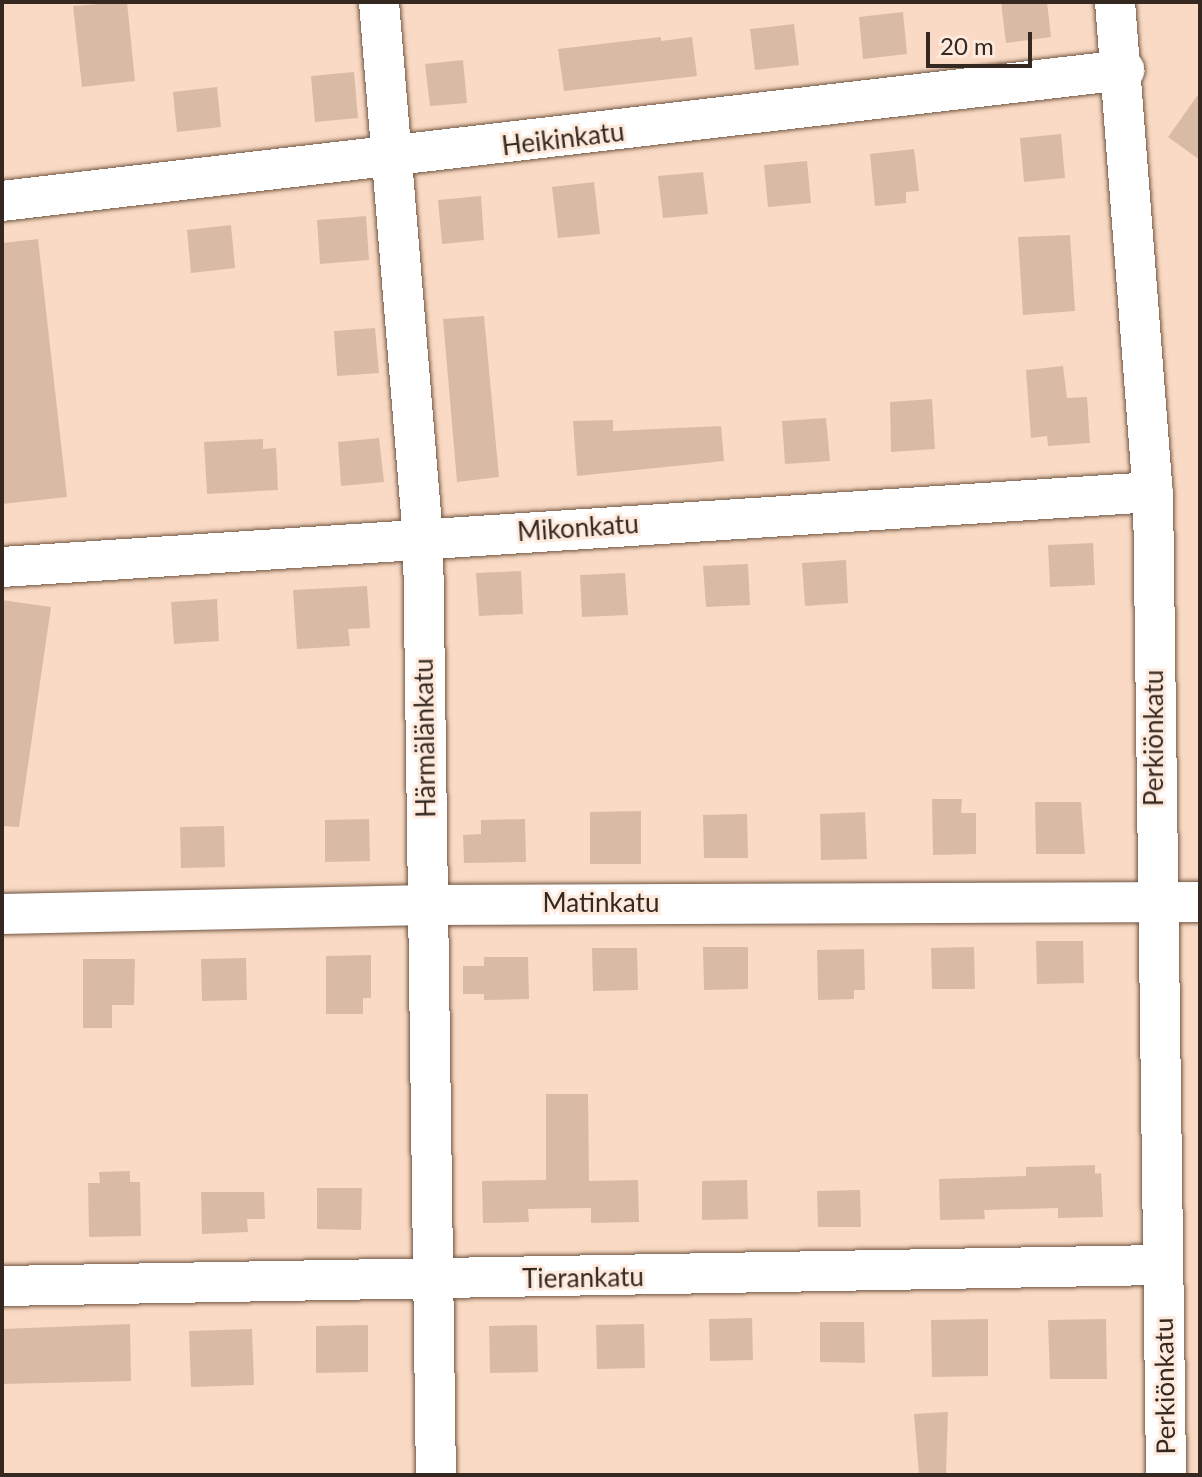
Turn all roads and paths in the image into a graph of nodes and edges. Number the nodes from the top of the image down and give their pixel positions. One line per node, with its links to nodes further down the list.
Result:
1 (379, 2): 4 (street, Härmälänkatu)
2 (1115, 2): 3 (street, Perkiönkatu)
3 (1124, 70): 4 (street, Heikinkatu); 6 (street, Perkiönkatu)
4 (393, 160): 5 (street, Heikinkatu); 7 (street, Härmälänkatu)
5 (2, 201)
6 (1153, 492): 7 (street, Mikonkatu); 9 (street, Perkiönkatu)
7 (423, 538): 8 (street, Mikonkatu); 11 (street, Härmälänkatu)
8 (2, 567)
9 (1155, 902): 10 (street, Matinkatu); 11 (street, Matinkatu); 13 (street, Perkiönkatu)
10 (1200, 902)
11 (427, 905): 12 (street, Matinkatu); 14 (street, Härmälänkatu)
12 (2, 914)
13 (1163, 1265): 14 (street, Tierankatu); 17 (street, Perkiönkatu)
14 (435, 1280): 15 (street, Tierankatu); 16 (street, Härmälänkatu)
15 (2, 1286)
16 (436, 1475)
17 (1166, 1475)

